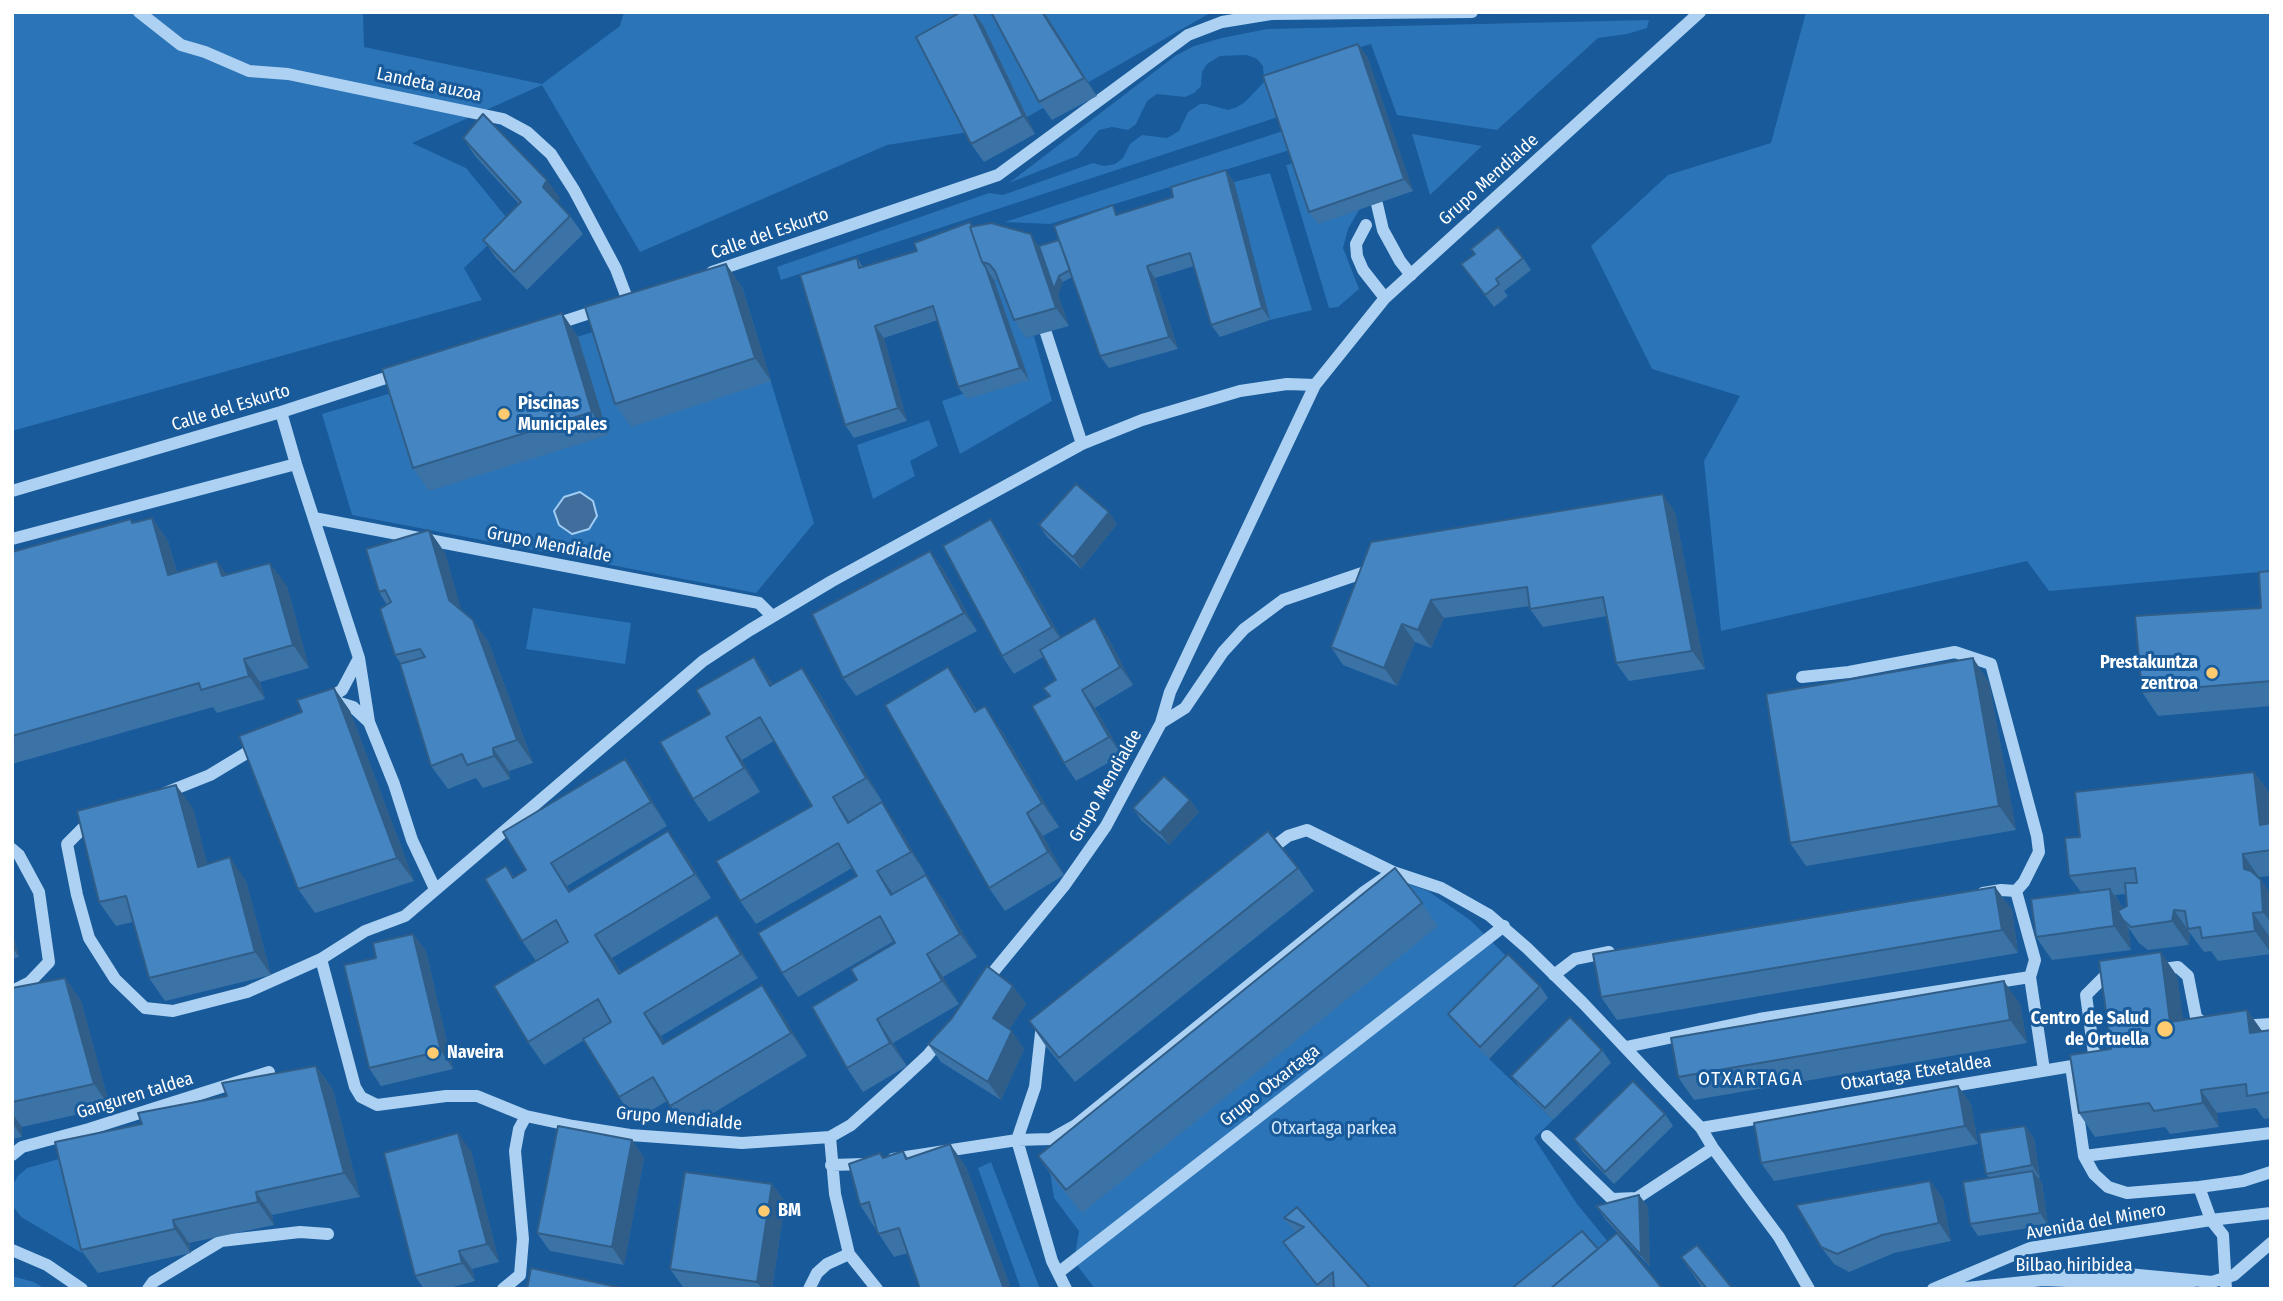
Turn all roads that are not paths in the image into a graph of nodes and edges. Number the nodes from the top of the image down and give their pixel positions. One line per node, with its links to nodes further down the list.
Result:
1 (139, 12): 9 (street, Landeta auzoa)
2 (1472, 12): 6 (street, Calle del Eskurto)
3 (1700, 12): 7 (street, Grupo Mendialde)
4 (1377, 204): 7 (street)
5 (1366, 225): 8 (street)
6 (703, 275)
7 (1410, 275): 8 (street, Grupo Mendialde)
8 (1385, 298): 12 (street, Grupo Mendialde)
9 (535, 331)
10 (1046, 332): 14 (street)
11 (415, 369): 13 (street, Calle del Eskurto)
12 (1315, 385): 14 (street); 24 (street, Grupo Mendialde)
13 (281, 412): 15 (street); 16 (street, Calle del Eskurto)
14 (1082, 444): 20 (street)
15 (296, 464): 17 (street); 18 (street)
16 (12, 491)
17 (314, 518): 20 (street, Grupo Mendialde); 21 (street)
18 (12, 539)
19 (1367, 571): 24 (street)
20 (772, 616): 31 (street)
21 (359, 658): 23 (street); 23 (street)
22 (1801, 677): 32 (street)
23 (369, 722): 31 (street)
24 (1161, 723): 40 (street, Grupo Mendialde)
25 (273, 737): 26 (street)
26 (152, 798)
27 (106, 818): 36 (street)
28 (12, 849): 39 (street)
29 (1260, 858): 30 (street)
30 (1393, 872): 34 (street); 53 (street)
31 (435, 889): 36 (street)
32 (2016, 891): 33 (street); 38 (street)
33 (1974, 894)
34 (1504, 926): 37 (street); 66 (street, Grupo Otxartaga)
35 (1625, 949): 37 (street)
36 (321, 959): 48 (street, Grupo Mendialde)
37 (1554, 975): 44 (street)
38 (2030, 977): 44 (street); 46 (street)
39 (12, 991)
40 (974, 995)
41 (1063, 1016): 53 (street)
42 (2271, 1024): 45 (street)
43 (950, 1028): 52 (street)
44 (1626, 1047): 49 (street)
45 (2071, 1066): 46 (street, Otxartaga Etxetaldea); 56 (street)
46 (2044, 1070): 49 (street, Otxartaga Etxetaldea)
47 (269, 1072): 55 (street, Ganguren taldea)
48 (526, 1116): 52 (street, Grupo Mendialde); 71 (street)
49 (1701, 1128): 54 (street)
50 (2271, 1133): 56 (street)
51 (1547, 1136): 54 (street)
52 (830, 1138): 57 (street)
53 (1017, 1140): 57 (street); 66 (street)
54 (1713, 1148): 75 (street)
55 (12, 1156)
56 (2084, 1156): 59 (street)
57 (831, 1165): 65 (street)
58 (2271, 1172): 59 (street)
59 (2199, 1187): 61 (street)
60 (2271, 1213): 61 (street, Avenida del Minero)
61 (2211, 1220): 68 (street); 76 (street, Avenida del Minero)
62 (328, 1234): 70 (street)
63 (2271, 1243): 68 (street)
64 (12, 1250): 69 (street)
65 (849, 1254): 72 (street); 73 (street)
66 (1058, 1273): 74 (street)
67 (2043, 1280): 68 (street); 77 (street, Bilbao hiribidea); 78 (street, Bilbao hiribidea)
68 (2226, 1284)
69 (82, 1289)
70 (148, 1289)
71 (503, 1289)
72 (808, 1289)
73 (877, 1289)
74 (1066, 1289)
75 (1810, 1289)
76 (1933, 1289)
77 (1957, 1289)
78 (2190, 1289)

